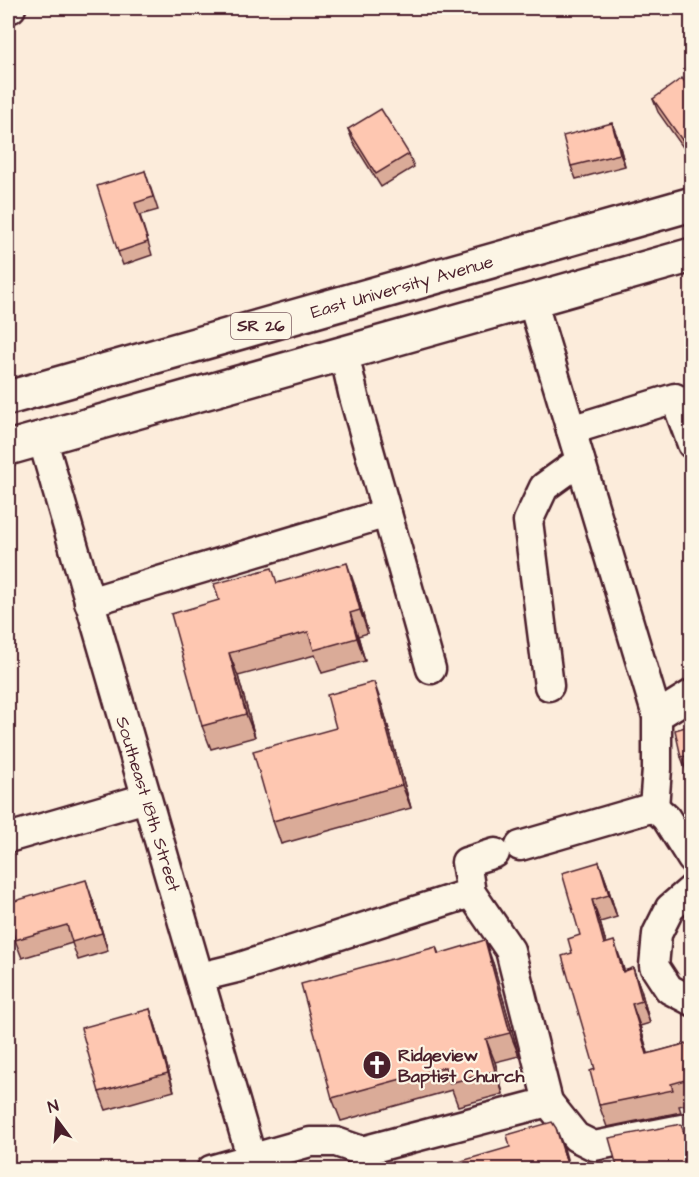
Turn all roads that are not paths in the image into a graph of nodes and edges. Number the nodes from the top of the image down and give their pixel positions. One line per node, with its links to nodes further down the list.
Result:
1 (692, 204): 2 (main road, East University Avenue / SR 26)
2 (515, 255): 4 (main road); 6 (main road, East University Avenue / SR 26)
3 (692, 255): 4 (main road)
4 (532, 300): 5 (main road); 7 (street)
5 (344, 353): 8 (main road); 12 (street)
6 (8, 399): 8 (main road)
7 (571, 430): 9 (street); 11 (street)
8 (42, 438): 10 (main road); 13 (street, Southeast 18th Street)
9 (692, 444)
10 (8, 448)
11 (580, 460): 15 (street); 17 (street)
12 (387, 513): 13 (street); 14 (street)
13 (89, 602): 18 (street, Southeast 18th Street)
14 (431, 669)
15 (549, 686)
16 (692, 694): 17 (street)
17 (657, 716): 19 (street)
18 (147, 798): 20 (street); 24 (street, Southeast 18th Street)
19 (654, 807): 21 (street); 23 (street)
20 (8, 838)
21 (692, 859)
22 (692, 889): 25 (street)
23 (471, 892): 24 (street); 26 (street)
24 (200, 977): 29 (street, Southeast 18th Street)
25 (692, 1001)
26 (548, 1102): 27 (street); 28 (street)
27 (692, 1127)
28 (365, 1160): 29 (street)
29 (253, 1164): 30 (street)
30 (211, 1170)

